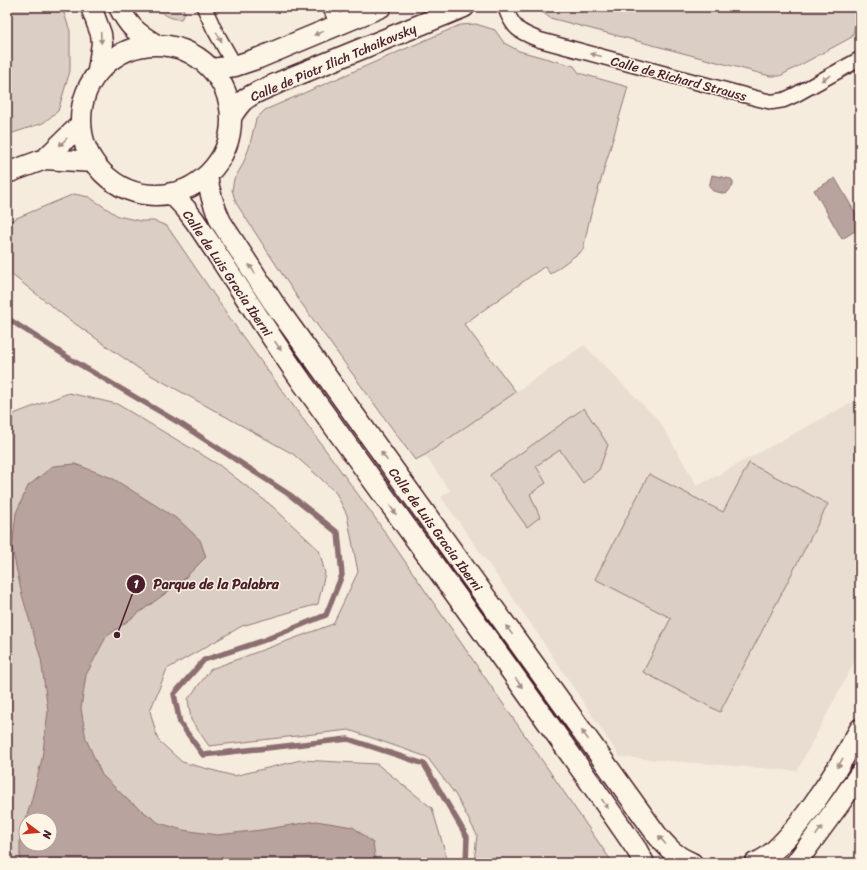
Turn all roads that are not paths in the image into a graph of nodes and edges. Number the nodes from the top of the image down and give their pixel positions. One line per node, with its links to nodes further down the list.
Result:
1 (91, 7): 13 (main road, one-way to 13)
2 (119, 7): 9 (main road)
3 (204, 7): 11 (street, one-way to 11)
4 (330, 7): 8 (street)
5 (381, 7): 8 (main road)
6 (464, 7): 14 (main road, Calle de Piotr Ilich Tchaikovsky)
7 (505, 7): 10 (street, Calle de Richard Strauss, one-way to 7)
8 (338, 26): 11 (main road, one-way to 11)
9 (155, 44): 12 (main road); 13 (main road)
10 (860, 59)
11 (235, 66): 12 (main road)
12 (212, 69): 14 (main road)
13 (98, 72): 15 (main road)
14 (231, 116): 19 (main road)
15 (81, 124): 16 (main road, one-way to 16); 17 (main road)
16 (45, 159): 17 (main road); 18 (main road)
17 (94, 162): 20 (main road)
18 (7, 173)
19 (207, 175): 20 (main road); 24 (main road, Calle de Luis Gracia Iberni, one-way to 19)
20 (171, 193): 23 (main road, Calle de Luis Gracia Iberni, one-way to 23)
21 (860, 729): 25 (main road, one-way to 25)
22 (860, 774): 26 (main road, one-way to 22)
23 (644, 863)
24 (692, 863)
25 (755, 863)
26 (796, 863)

